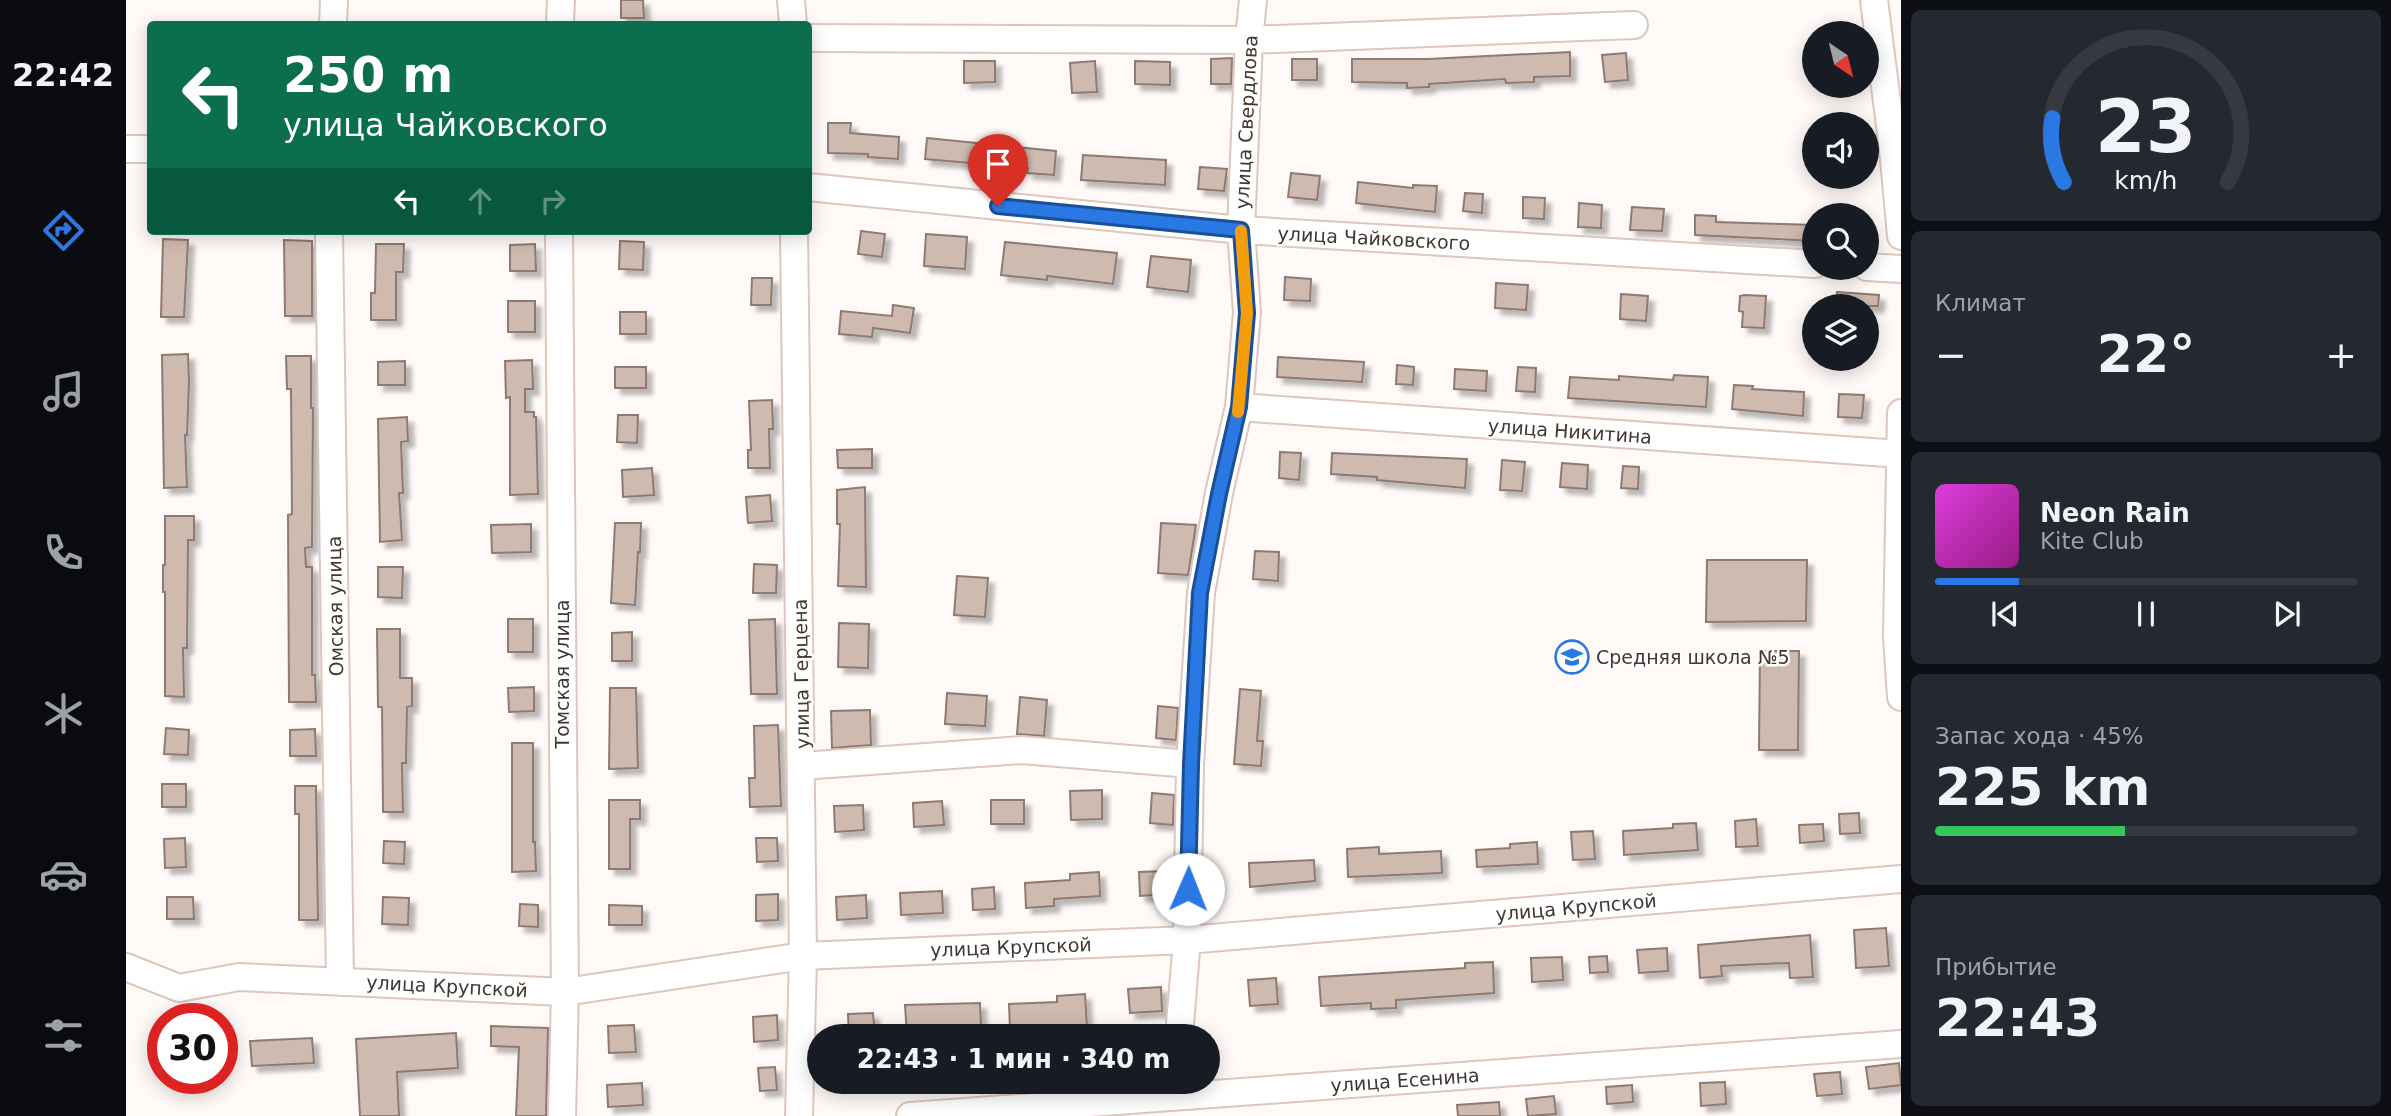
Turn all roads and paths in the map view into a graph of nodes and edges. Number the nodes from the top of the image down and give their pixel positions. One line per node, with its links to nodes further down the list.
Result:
1 (334, 0): 6 (street)
2 (561, 0): 7 (street)
3 (790, 0): 8 (street)
4 (1253, 0): 11 (street, улица Свердлова)
5 (1874, 0): 19 (street)
6 (333, 21)
7 (560, 21)
8 (793, 21)
9 (1634, 25): 11 (street)
10 (812, 38): 11 (street)
11 (1249, 40): 15 (street, улица Свердлова)
12 (126, 149): 13 (street)
13 (147, 149)
14 (812, 187): 15 (street, улица Чайковского)
15 (1241, 230): 20 (street, улица Чайковского); 23 (street, улица Свердлова)
16 (329, 235): 34 (street, Омская улица)
17 (559, 235): 35 (street, Томская улица)
18 (794, 235): 29 (street, улица Герцена)
19 (1901, 236)
20 (1802, 263)
21 (1879, 268): 22 (street)
22 (1901, 269)
23 (1239, 407): 25 (street, улица Никитина); 28 (street, улица Свердлова)
24 (1901, 413): 25 (street)
25 (1901, 454): 26 (street)
26 (1899, 637): 27 (street)
27 (1901, 697)
28 (1191, 764): 29 (street); 31 (street, улица Свердлова)
29 (802, 766): 32 (street, улица Герцена)
30 (1901, 879): 31 (street, улица Крупской)
31 (1187, 940): 32 (street, улица Крупской); 36 (street, улица Свердлова)
32 (803, 956): 35 (street, улица Крупской); 40 (street, улица Герцена)
33 (126, 967): 34 (street, улица Крупской)
34 (340, 982): 35 (street, улица Крупской)
35 (565, 992): 39 (street, Томская улица)
36 (1180, 1024)
37 (1901, 1044): 38 (street, улица Есенина)
38 (1174, 1098): 41 (street, улица Есенина)
39 (562, 1116)
40 (799, 1116)
41 (910, 1116)

